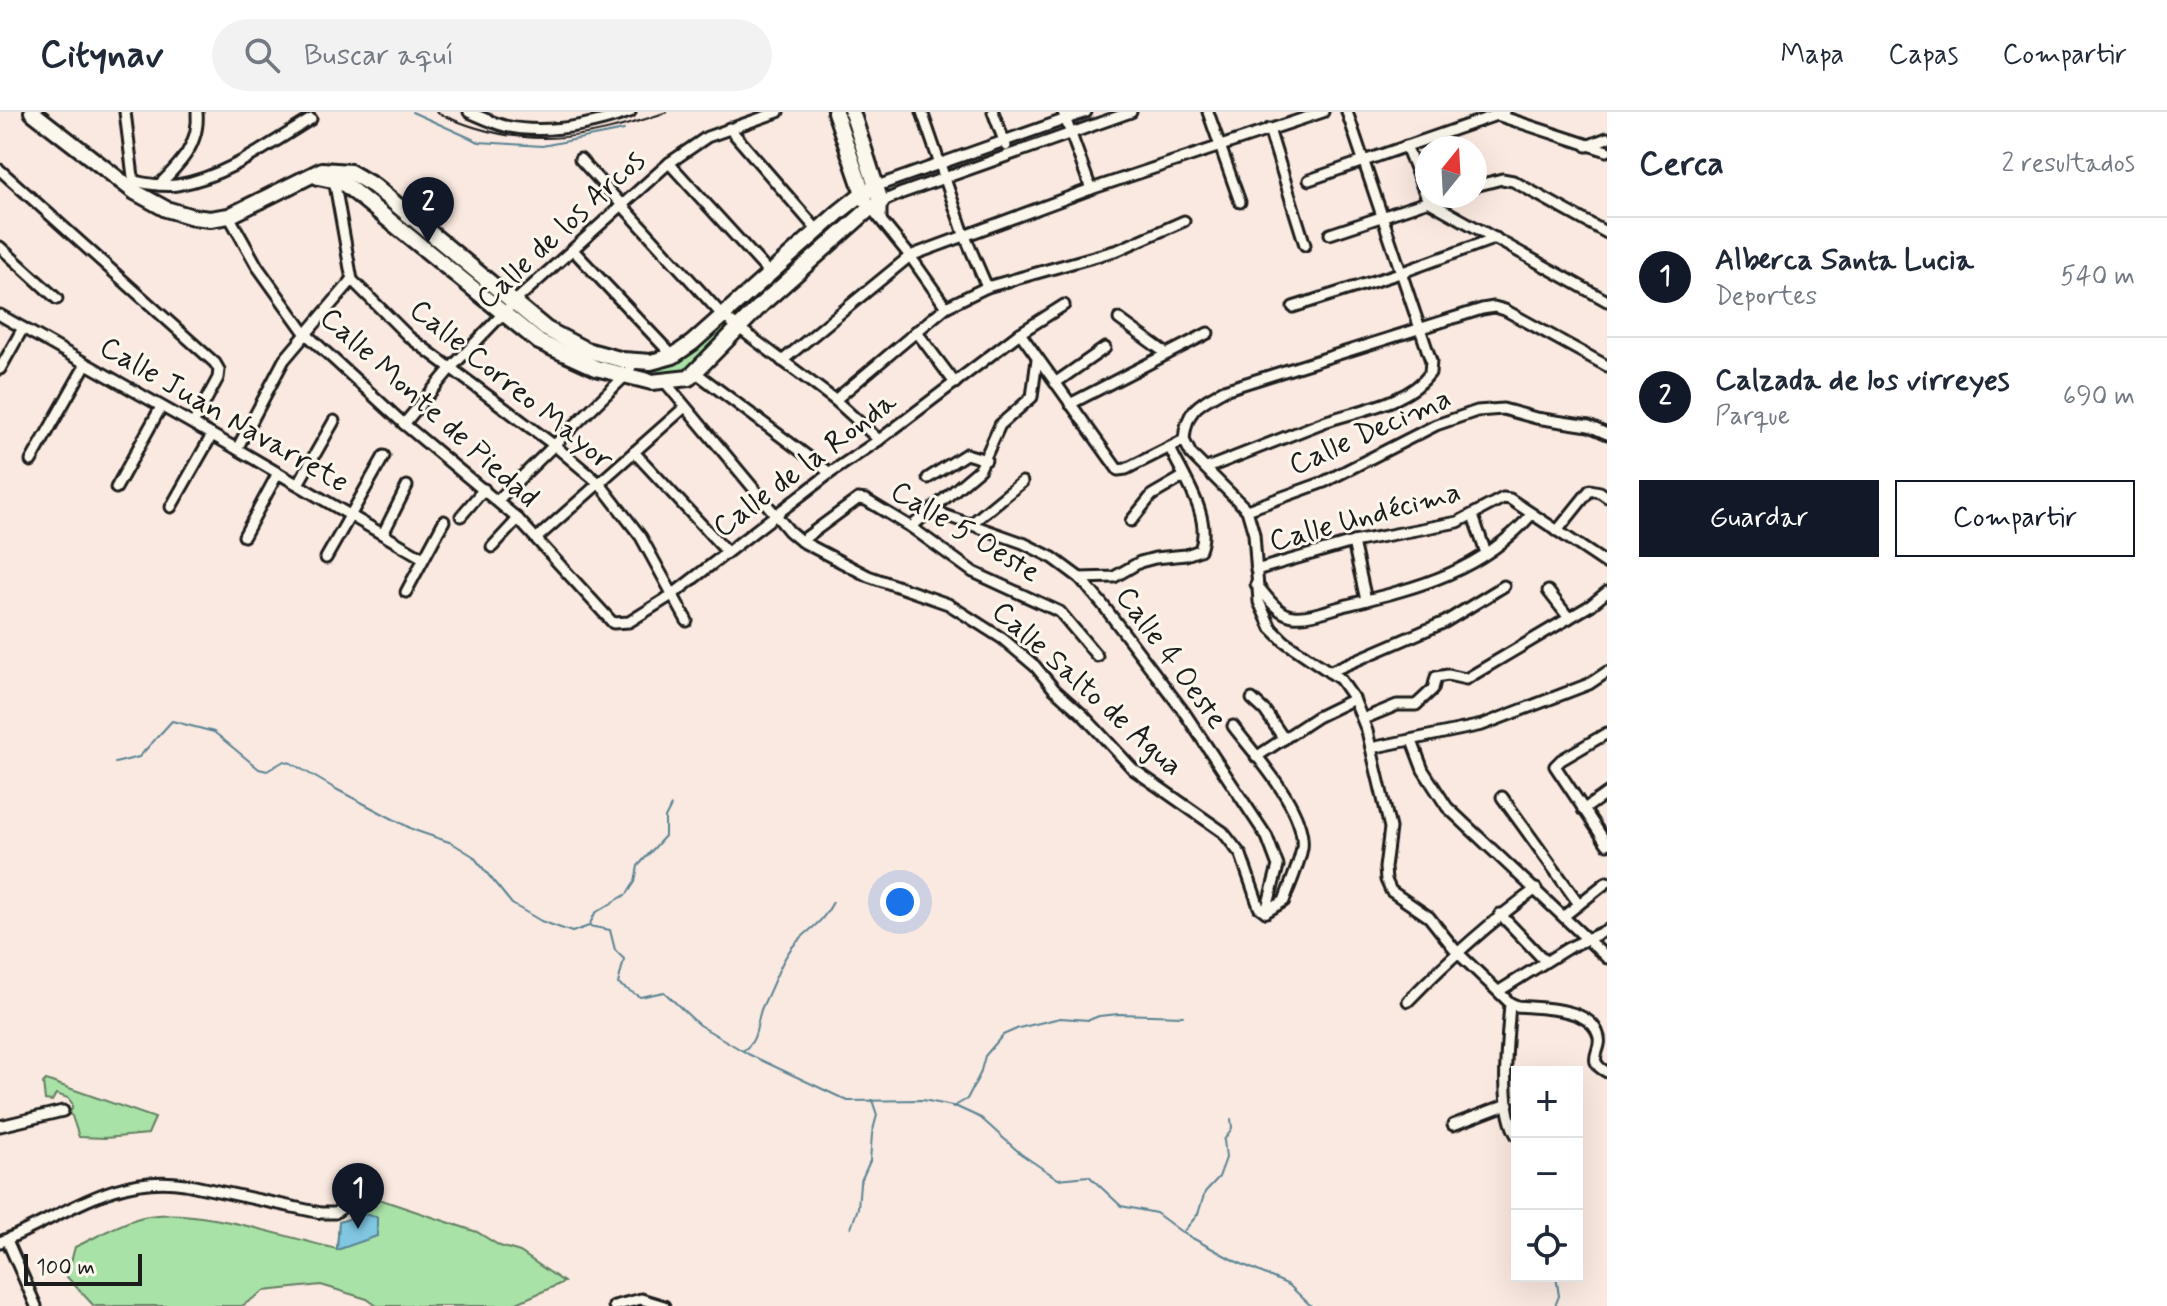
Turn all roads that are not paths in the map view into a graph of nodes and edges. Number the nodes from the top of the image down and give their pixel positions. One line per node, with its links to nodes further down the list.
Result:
1 (32, 112): 43 (street)
2 (125, 112): 43 (street)
3 (197, 112): 41 (street)
4 (469, 112): 5 (street)
5 (630, 112)
6 (778, 112): 20 (street, Calle de los Arcos)
7 (835, 112): 45 (street)
8 (852, 112): 42 (street)
9 (922, 112): 33 (street)
10 (993, 112): 24 (street)
11 (1086, 112): 17 (street)
12 (1131, 112): 22 (street)
13 (1208, 112): 25 (street)
14 (1323, 112): 21 (street)
15 (1347, 112): 31 (street)
16 (1501, 113): 18 (street); 27 (street)
17 (1064, 116): 22 (street); 24 (street)
18 (1483, 116): 26 (street)
19 (311, 119): 41 (street)
20 (729, 128): 32 (street, Calle de los Arcos); 54 (street)
21 (1269, 129): 25 (street); 59 (street)
22 (1070, 133): 29 (street); 44 (street)
23 (1607, 138): 27 (street)
24 (1004, 141): 29 (street); 33 (street)
25 (1220, 144): 44 (street); 46 (street)
26 (1406, 146): 31 (street); 34 (street)
27 (1587, 146): 28 (street)
28 (1607, 151)
29 (1009, 154): 37 (street)
30 (580, 159): 47 (street)
31 (1364, 161): 39 (street); 52 (street)
32 (669, 163): 47 (street, Calle de los Arcos); 64 (street)
33 (940, 163): 37 (street); 42 (street)
34 (1415, 168)
35 (0, 170): 103 (street)
36 (307, 176): 38 (street); 51 (street); 70 (street)
37 (945, 178): 50 (street); 56 (street)
38 (334, 179): 65 (street); 70 (street)
39 (1309, 180)
40 (1487, 183): 55 (street)
41 (159, 185): 43 (street)
42 (877, 186): 45 (street); 50 (street)
43 (134, 187): 51 (street)
44 (1091, 189): 56 (street)
45 (863, 193): 50 (street); 54 (street)
46 (1240, 202)
47 (623, 206): 61 (street, Calle de los Arcos); 74 (street)
48 (1415, 206): 52 (street)
49 (1441, 208): 58 (street)
50 (877, 210): 62 (street); 77 (street)
51 (229, 216): 80 (street, Calle Monte de Piedad)
52 (1381, 218): 57 (street); 63 (street)
53 (1184, 221): 66 (street)
54 (818, 231): 64 (street)
55 (1607, 233)
56 (964, 234): 62 (street); 66 (street)
57 (1330, 234)
58 (1496, 238): 63 (street); 68 (street)
59 (1305, 245)
60 (0, 247): 67 (street)
61 (573, 250): 70 (street, Calle de los Arcos); 85 (street)
62 (910, 256): 71 (street); 87 (street)
63 (1400, 273): 72 (street); 78 (street)
64 (771, 275): 74 (street)
65 (352, 280): 80 (street); 92 (street, Calle Correo Mayor)
66 (987, 287): 71 (street)
67 (57, 299)
68 (1607, 301)
69 (1064, 305): 81 (street, Calle de la Ronda)
70 (509, 307): 88 (street); 92 (street, Calle de los Arcos); 94 (street)
71 (946, 307): 79 (street)
72 (1293, 307)
73 (0, 315): 76 (street, Calle Juan Navarrete)
74 (723, 316): 77 (street); 85 (street)
75 (1119, 319): 84 (street)
76 (23, 328): 89 (street, Calle Juan Navarrete); 91 (street)
77 (737, 328): 87 (street); 93 (street)
78 (1418, 328): 90 (street); 108 (street); 116 (street)
79 (916, 331): 96 (street); 98 (street)
80 (305, 333): 104 (street, Calle Monte de Piedad); 111 (street)
81 (1020, 333): 86 (street); 96 (street, Calle de la Ronda)
82 (1208, 333): 84 (street)
83 (1105, 348): 97 (street)
84 (1167, 354): 99 (street)
85 (673, 356): 88 (street)
86 (1037, 359): 97 (street); 114 (street)
87 (782, 361): 98 (street)
88 (634, 362): 94 (street)
89 (86, 364): 100 (street, Calle Juan Navarrete); 115 (street)
90 (1607, 366)
91 (0, 369)
92 (450, 369): 104 (street, Calle de los Arcos); 109 (street, Calle Correo Mayor)
93 (695, 372): 95 (street); 118 (street)
94 (625, 376): 95 (street); 109 (street)
95 (665, 382): 101 (street, Calle Salto de Agua)
96 (955, 383): 107 (street, Calle de la Ronda)
97 (1055, 383): 99 (street)
98 (835, 400): 107 (street)
99 (1070, 404): 110 (street)
100 (161, 407): 103 (street, Calle Juan Navarrete); 125 (street)
101 (685, 407): 112 (street); 135 (street, Calle Salto de Agua)
102 (334, 421): 122 (street)
103 (193, 424): 106 (street, Calle Juan Navarrete)
104 (404, 424): 126 (street, Calle Monte de Piedad)
105 (1607, 434): 130 (street, Calle Decima)
106 (212, 435): 111 (street, Calle Juan Navarrete); 129 (street)
107 (879, 440): 118 (street, Calle de la Ronda)
108 (1184, 440): 110 (street); 116 (street)
109 (554, 445): 123 (street, Calle Correo Mayor); 128 (street)
110 (1170, 448): 119 (street)
111 (237, 449): 117 (street, Calle Juan Navarrete)
112 (634, 452): 123 (street); 149 (street)
113 (384, 456): 132 (street)
114 (986, 460): 120 (street); 131 (street)
115 (31, 461)
116 (1207, 468): 130 (street)
117 (278, 473): 122 (street, Calle Juan Navarrete); 144 (street)
118 (830, 473): 135 (street, Calle de la Ronda)
119 (1183, 477): 139 (street); 155 (street)
120 (928, 478)
121 (1022, 482): 140 (street)
122 (298, 484): 132 (street, Calle Juan Navarrete)
123 (600, 484): 145 (street); 161 (street, Calle Correo Mayor)
124 (407, 486): 143 (street)
125 (116, 488)
126 (484, 489): 128 (street, Calle Monte de Piedad); 134 (street)
127 (1607, 497): 142 (street)
128 (498, 500): 137 (street, Calle Monte de Piedad)
129 (171, 507)
130 (1247, 510): 154 (street)
131 (933, 511): 140 (street, Calle 4 Oeste); 141 (street)
132 (349, 514): 143 (street, Calle Juan Navarrete); 151 (street)
133 (1532, 514): 136 (street, Calle Undécima); 142 (street, Calle Undécima); 150 (street)
134 (461, 516)
135 (777, 516): 146 (street, Calle Salto de Agua); 149 (street, Calle de la Ronda)
136 (1473, 516): 147 (street, Calle Undécima); 150 (street)
137 (518, 519): 145 (street, Calle Monte de Piedad); 148 (street)
138 (444, 521): 152 (street)
139 (1131, 521)
140 (971, 524): 155 (street, Calle 4 Oeste)
141 (911, 527): 146 (street, Calle 5 Oeste); 166 (street, Calle 5 Oeste)
142 (1557, 531): 153 (street, Calle Undécima)
143 (383, 534): 152 (street, Calle Juan Navarrete)
144 (244, 536)
145 (537, 538): 165 (street, Calle Monte de Piedad)
146 (801, 541): 185 (street, Calle Salto de Agua)
147 (1353, 542): 154 (street, Calle Undécima); 162 (street)
148 (492, 547)
149 (727, 552): 161 (street, Calle de la Ronda)
150 (1486, 553): 162 (street)
151 (326, 558)
152 (423, 558): 159 (street)
153 (1607, 564)
154 (1256, 570): 156 (street)
155 (1080, 578): 185 (street, Calle 4 Oeste)
156 (1256, 584): 162 (street); 167 (street)
157 (1504, 586): 167 (street)
158 (1548, 591): 163 (street)
159 (406, 592)
160 (1607, 592): 163 (street)
161 (672, 595): 164 (street, Calle Correo Mayor); 165 (street, Calle de la Ronda)
162 (1366, 600)
163 (1569, 618): 171 (street)
164 (687, 621)
165 (613, 623)
166 (1097, 656)
167 (1329, 672): 170 (street)
168 (1607, 672): 175 (street)
169 (1252, 699): 174 (street)
170 (1354, 699): 171 (street); 174 (street)
171 (1363, 719): 176 (street)
172 (1233, 726): 177 (street)
173 (1607, 733): 180 (street)
174 (1284, 739): 177 (street)
175 (1412, 741): 176 (street); 183 (street)
176 (1371, 748): 190 (street)
177 (1256, 757): 185 (street)
178 (1607, 793): 180 (street)
179 (1502, 797): 184 (street)
180 (1583, 810): 181 (street)
181 (1607, 844)
182 (1607, 882): 184 (street)
183 (1536, 889): 186 (street); 187 (street)
184 (1579, 904): 187 (street)
185 (1266, 912)
186 (1500, 914): 190 (street); 192 (street)
187 (1564, 916): 189 (street)
188 (1607, 930): 189 (street)
189 (1589, 940): 191 (street); 192 (street)
190 (1457, 952): 193 (street); 194 (street)
191 (1607, 958)
192 (1545, 961): 193 (street)
193 (1499, 991): 195 (street)
194 (1408, 1001)
195 (1510, 1003): 196 (street); 197 (street)
196 (1607, 1072)
197 (1508, 1104): 199 (street); 200 (street)
198 (63, 1111): 201 (street)
199 (1511, 1119)
200 (1453, 1125)
201 (0, 1126)
202 (346, 1205): 203 (street)
203 (3, 1241): 204 (street)
204 (36, 1306)
205 (614, 1306): 206 (street)
206 (664, 1306)

